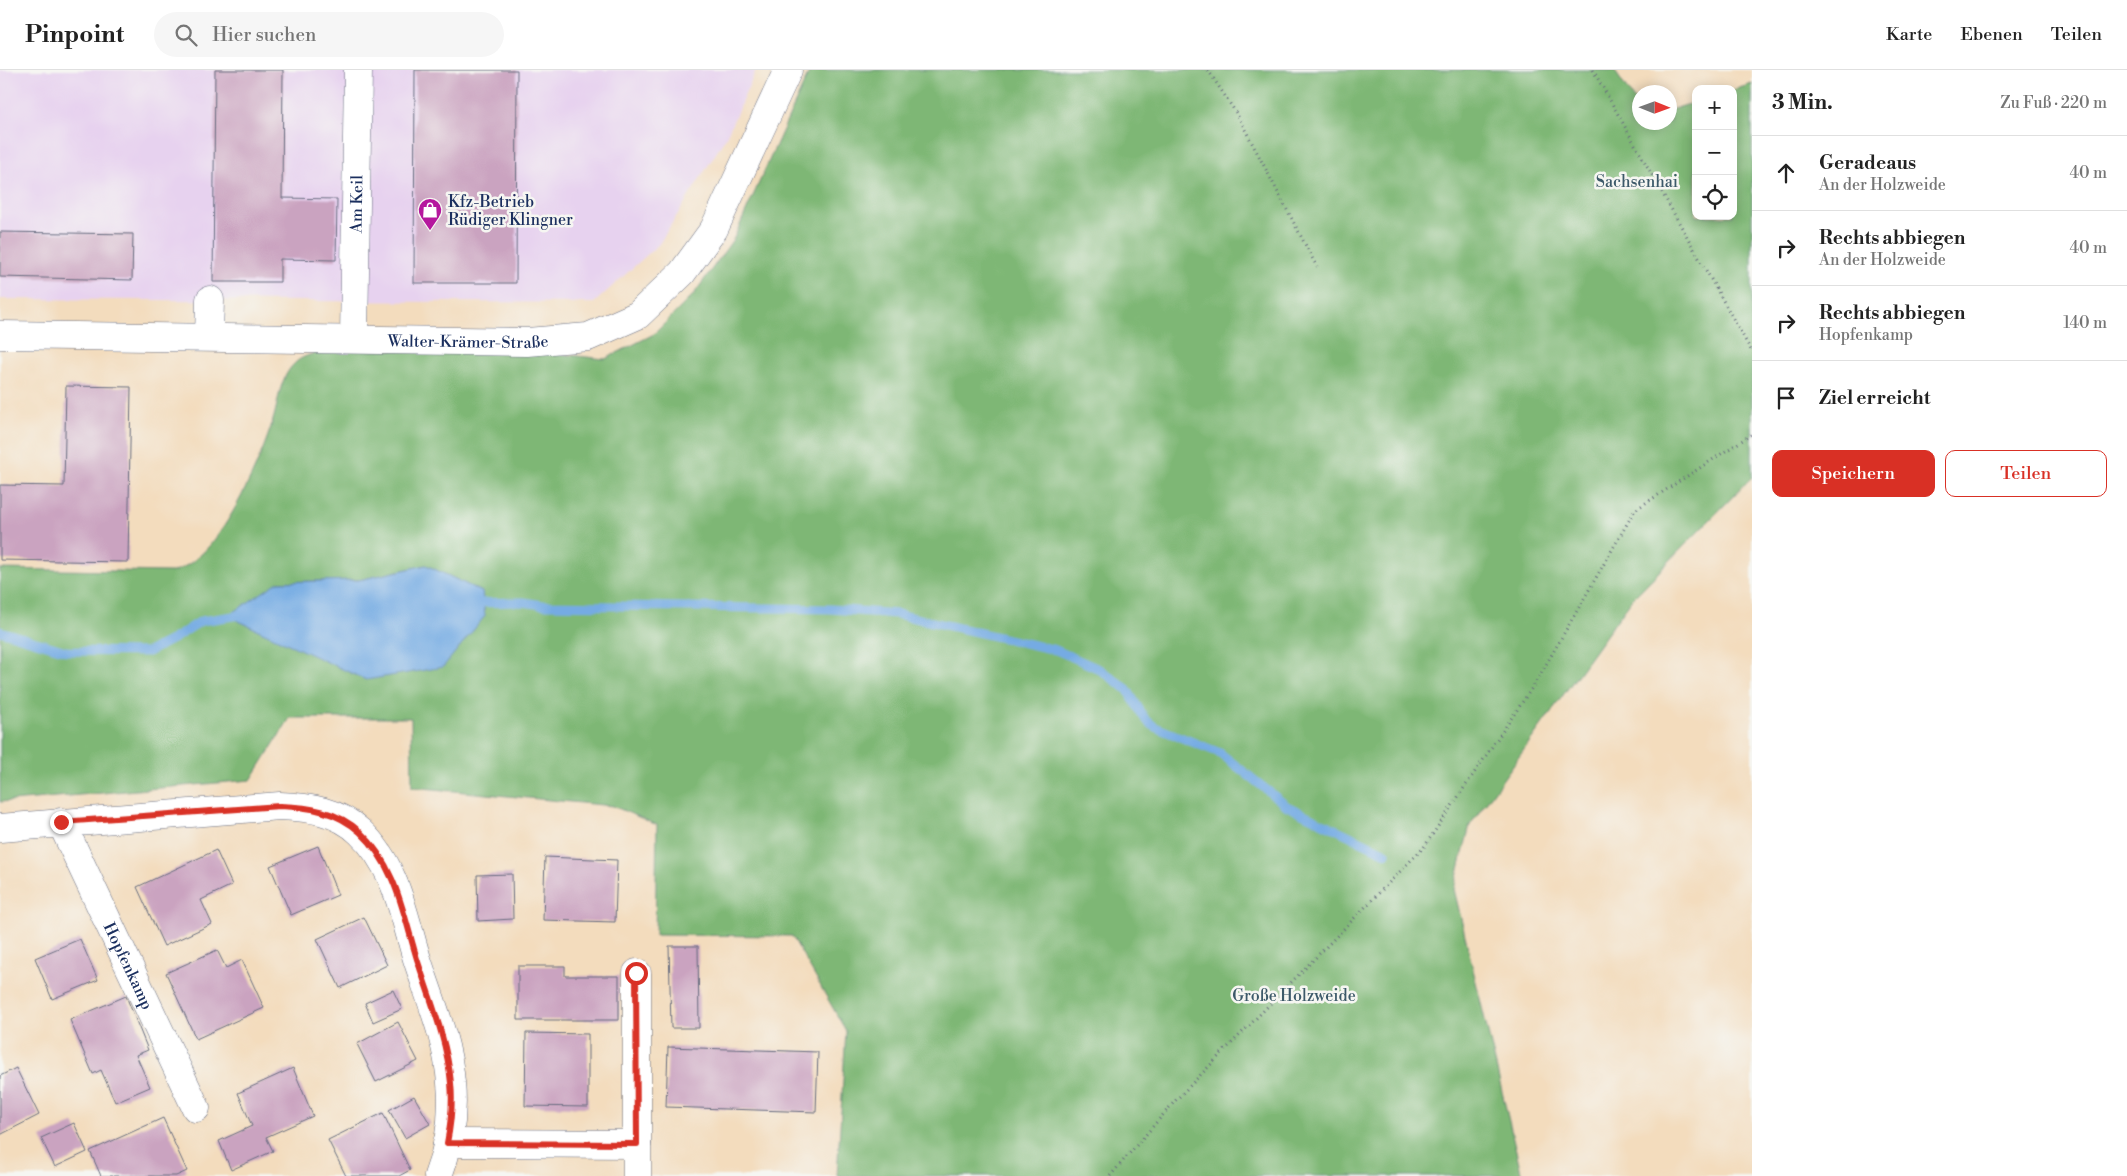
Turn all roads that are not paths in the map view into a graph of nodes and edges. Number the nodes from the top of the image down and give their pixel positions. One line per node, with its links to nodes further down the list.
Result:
1 (358, 70): 6 (street, Am Keil)
2 (788, 70): 6 (street, Walter-Krämer-Straße)
3 (210, 300): 5 (street)
4 (0, 335): 5 (street, Walter-Krämer-Straße)
5 (209, 337): 6 (street, Walter-Krämer-Straße)
6 (354, 339)
7 (61, 822): 8 (street); 10 (street, Hopfenkamp); 11 (street)
8 (0, 828)
9 (636, 973): 12 (street)
10 (196, 1108)
11 (447, 1143): 12 (street); 13 (street)
12 (637, 1144): 14 (street)
13 (438, 1176)
14 (637, 1176)

